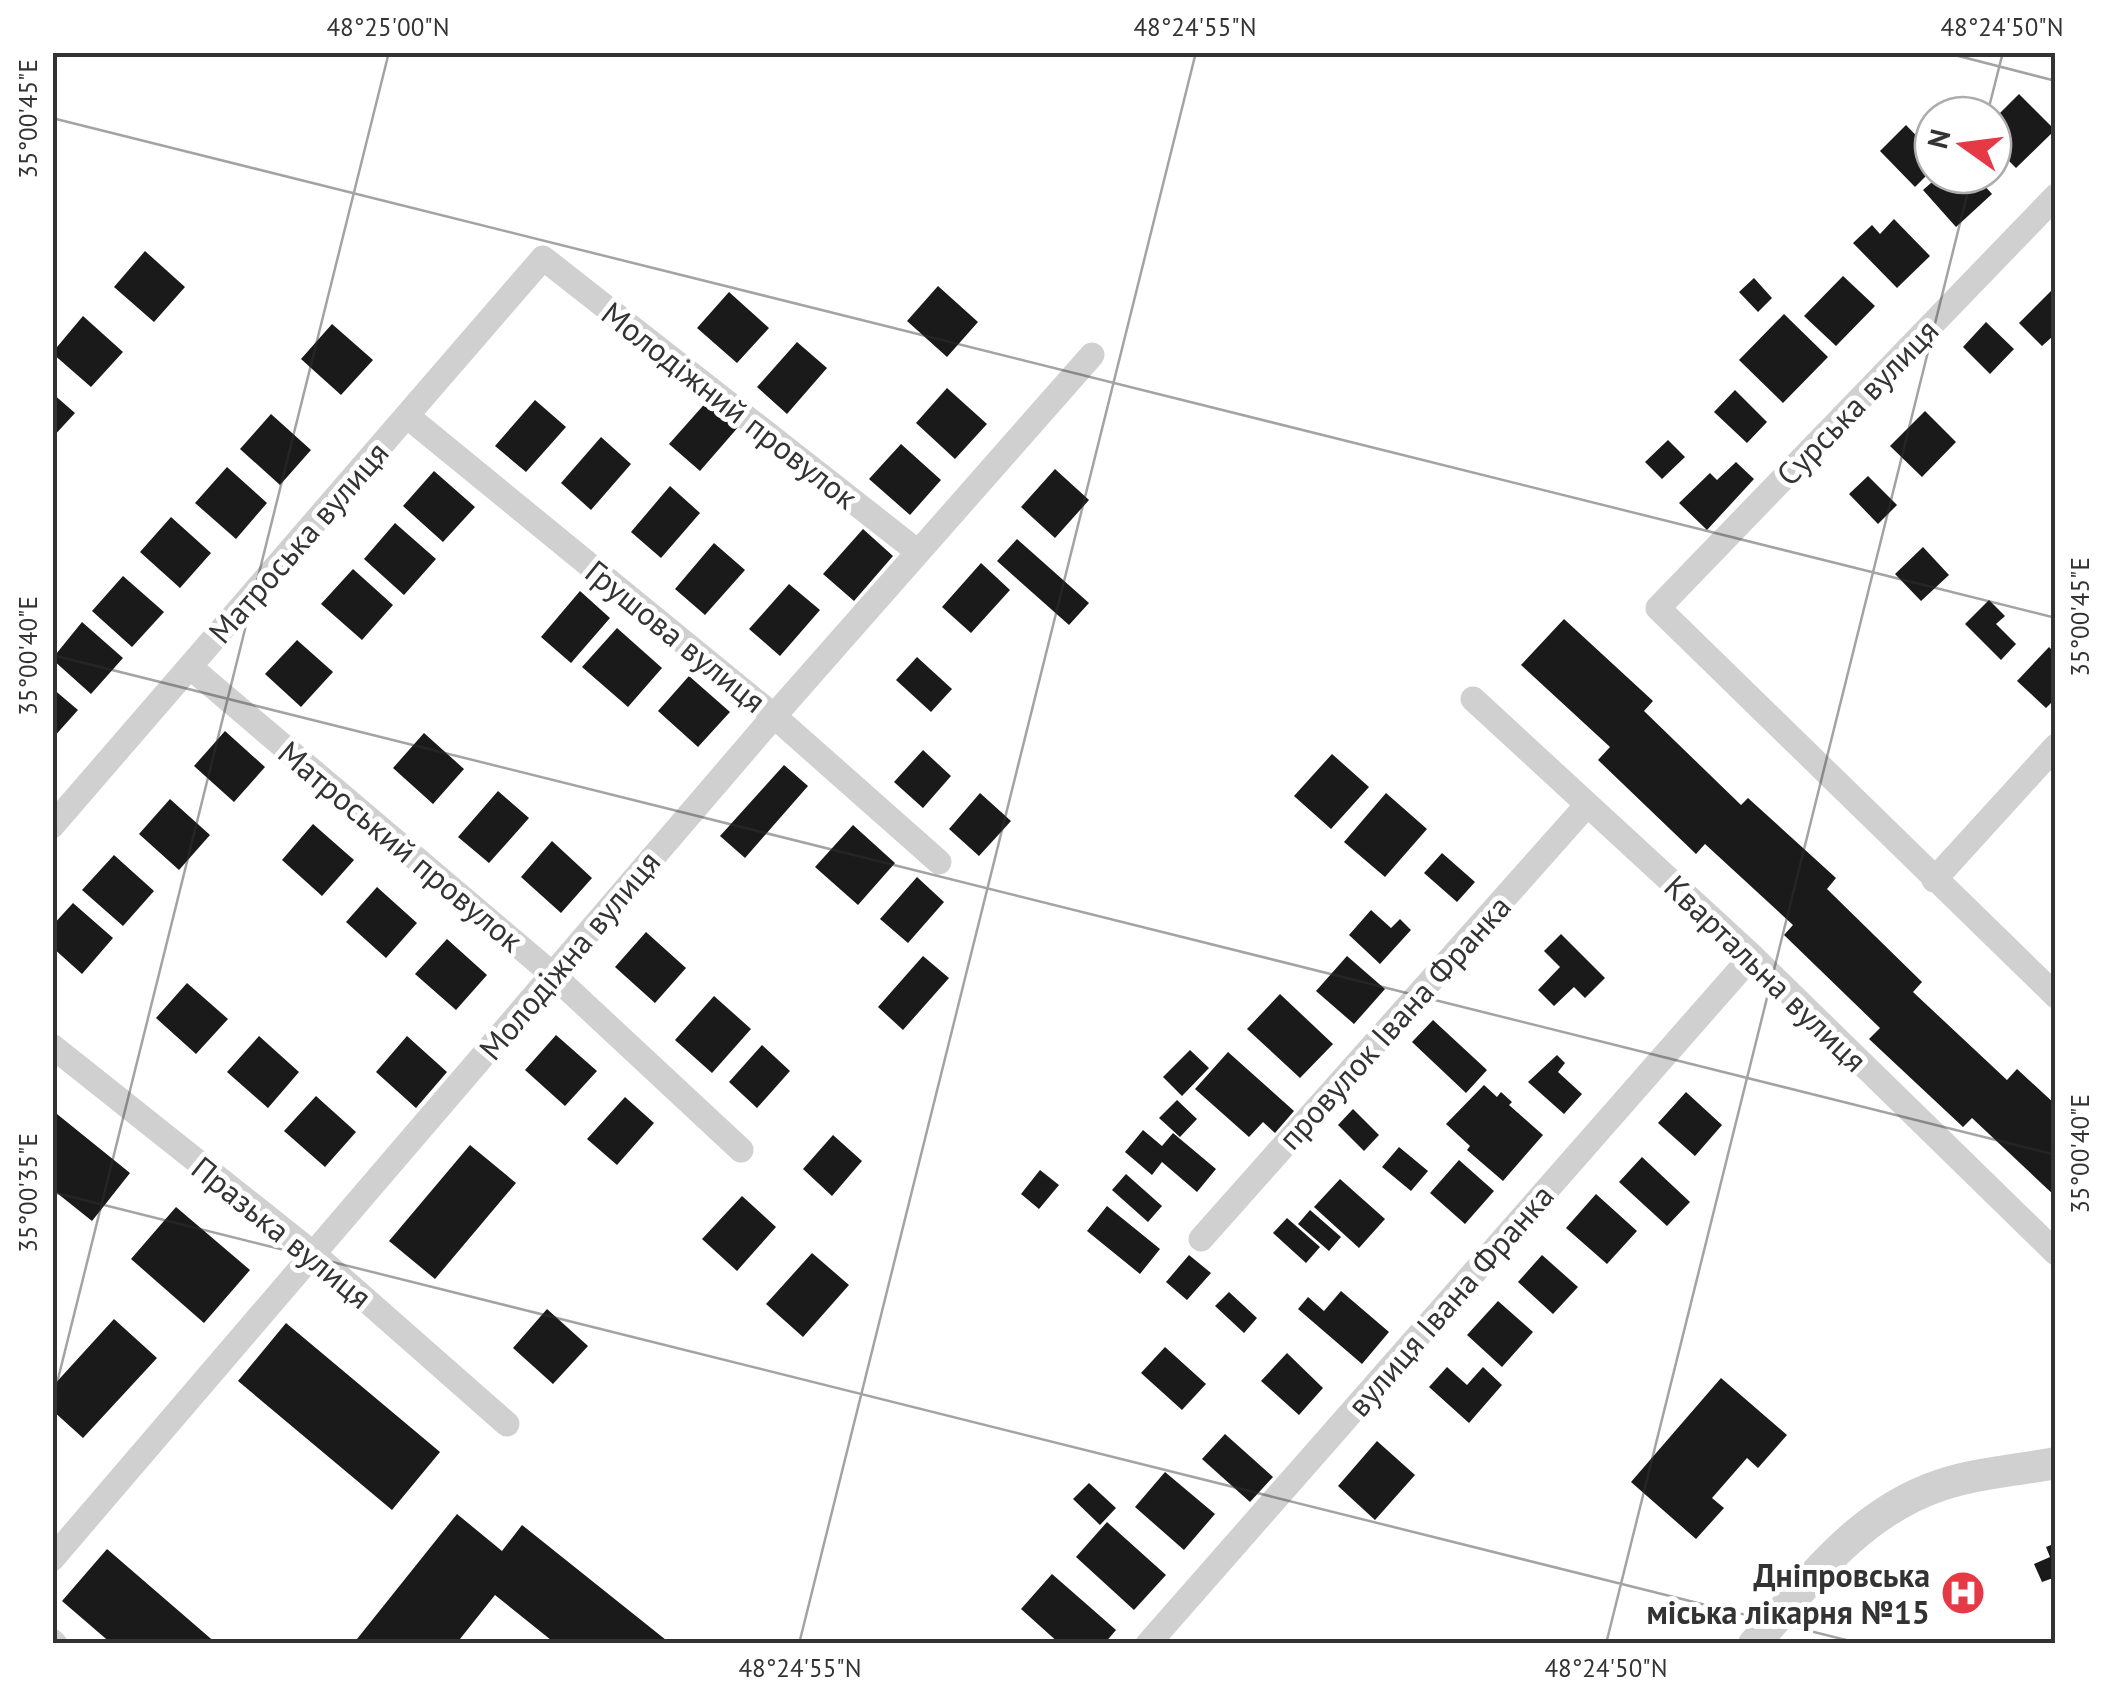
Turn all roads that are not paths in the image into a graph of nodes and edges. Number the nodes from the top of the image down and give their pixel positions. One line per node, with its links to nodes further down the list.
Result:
1 (2056, 196): 13 (street, Сурська вулиця)
2 (543, 258): 4 (street, Матроська вулиця); 5 (street, Молодіжний провулок)
3 (1092, 356): 5 (street, Молодіжна вулиця)
4 (407, 416): 6 (street, Матроська вулиця); 8 (street, Грушова вулиця)
5 (918, 552): 8 (street, Молодіжна вулиця)
6 (190, 668): 11 (street, Матроська вулиця); 15 (street, Матроський провулок)
7 (1473, 698): 10 (street, Квартальна вулиця)
8 (774, 716): 12 (street, Грушова вулиця); 15 (street, Молодіжна вулиця)
9 (2056, 746): 13 (street)
10 (1587, 806): 14 (street, Квартальна вулиця); 19 (street, провулок Івана Франка)
11 (52, 826)
12 (939, 862)
13 (1934, 880): 16 (street)
14 (1752, 956): 20 (street, Квартальна вулиця); 25 (street, вулиця Івана Франка)
15 (552, 974): 18 (street, Матроський провулок); 21 (street, Молодіжна вулиця)
16 (2056, 996)
17 (52, 1046): 21 (street, Празька вулиця)
18 (742, 1150)
19 (1202, 1239)
20 (2056, 1253)
21 (315, 1255): 22 (street, Празька вулиця); 24 (street, Молодіжна вулиця)
22 (507, 1424)
23 (2056, 1463): 26 (street)
24 (52, 1559)
25 (1148, 1644)
26 (1754, 1644)

